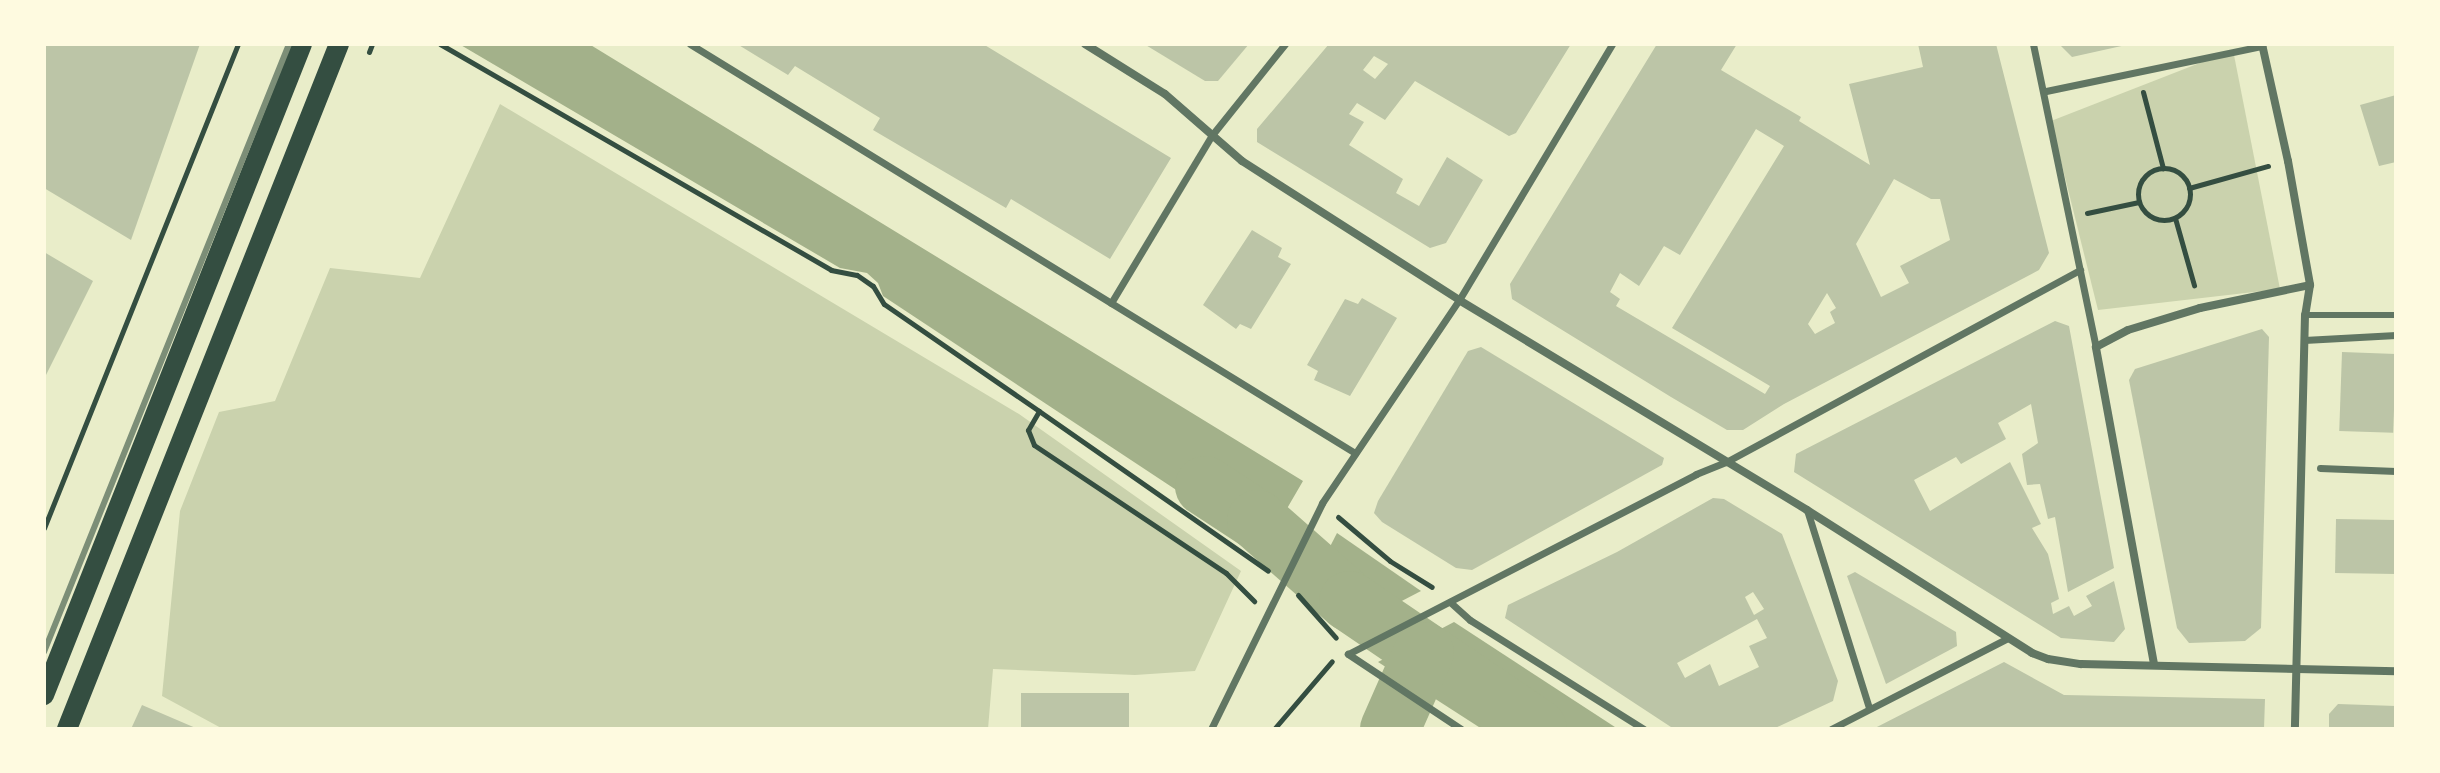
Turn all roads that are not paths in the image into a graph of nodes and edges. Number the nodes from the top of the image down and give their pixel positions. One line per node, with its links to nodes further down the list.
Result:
1 (302, 44): 30 (main road)
2 (339, 44): 32 (main road)
3 (690, 44): 14 (street)
4 (1085, 44): 10 (street)
5 (1285, 44): 10 (street)
6 (1612, 44): 13 (street)
7 (2033, 44): 9 (street)
8 (2262, 45): 9 (street); 12 (street)
9 (2046, 91): 11 (street)
10 (1212, 135): 13 (street); 14 (street)
11 (2080, 270): 19 (street); 21 (street)
12 (2310, 285): 15 (street); 19 (street)
13 (1459, 300): 20 (street); 21 (street)
14 (1111, 303): 20 (street)
15 (2305, 315): 16 (lane); 18 (street)
16 (2396, 315)
17 (2396, 335): 18 (street)
18 (2304, 340): 28 (street)
19 (2096, 347): 27 (street)
20 (1355, 453): 33 (street)
21 (1726, 462): 24 (street); 25 (street)
22 (2320, 468): 23 (street)
23 (2396, 471)
24 (1807, 510): 26 (street); 31 (street)
25 (1450, 602): 34 (street); 35 (street)
26 (2006, 639): 27 (street); 31 (street)
27 (2154, 664): 28 (street)
28 (2296, 668): 29 (street); 37 (street)
29 (2396, 671)
30 (44, 695)
31 (1869, 708): 36 (street)
32 (67, 729)
33 (1211, 729)
34 (1461, 729)
35 (1644, 729)
36 (1831, 729)
37 (2295, 729)

